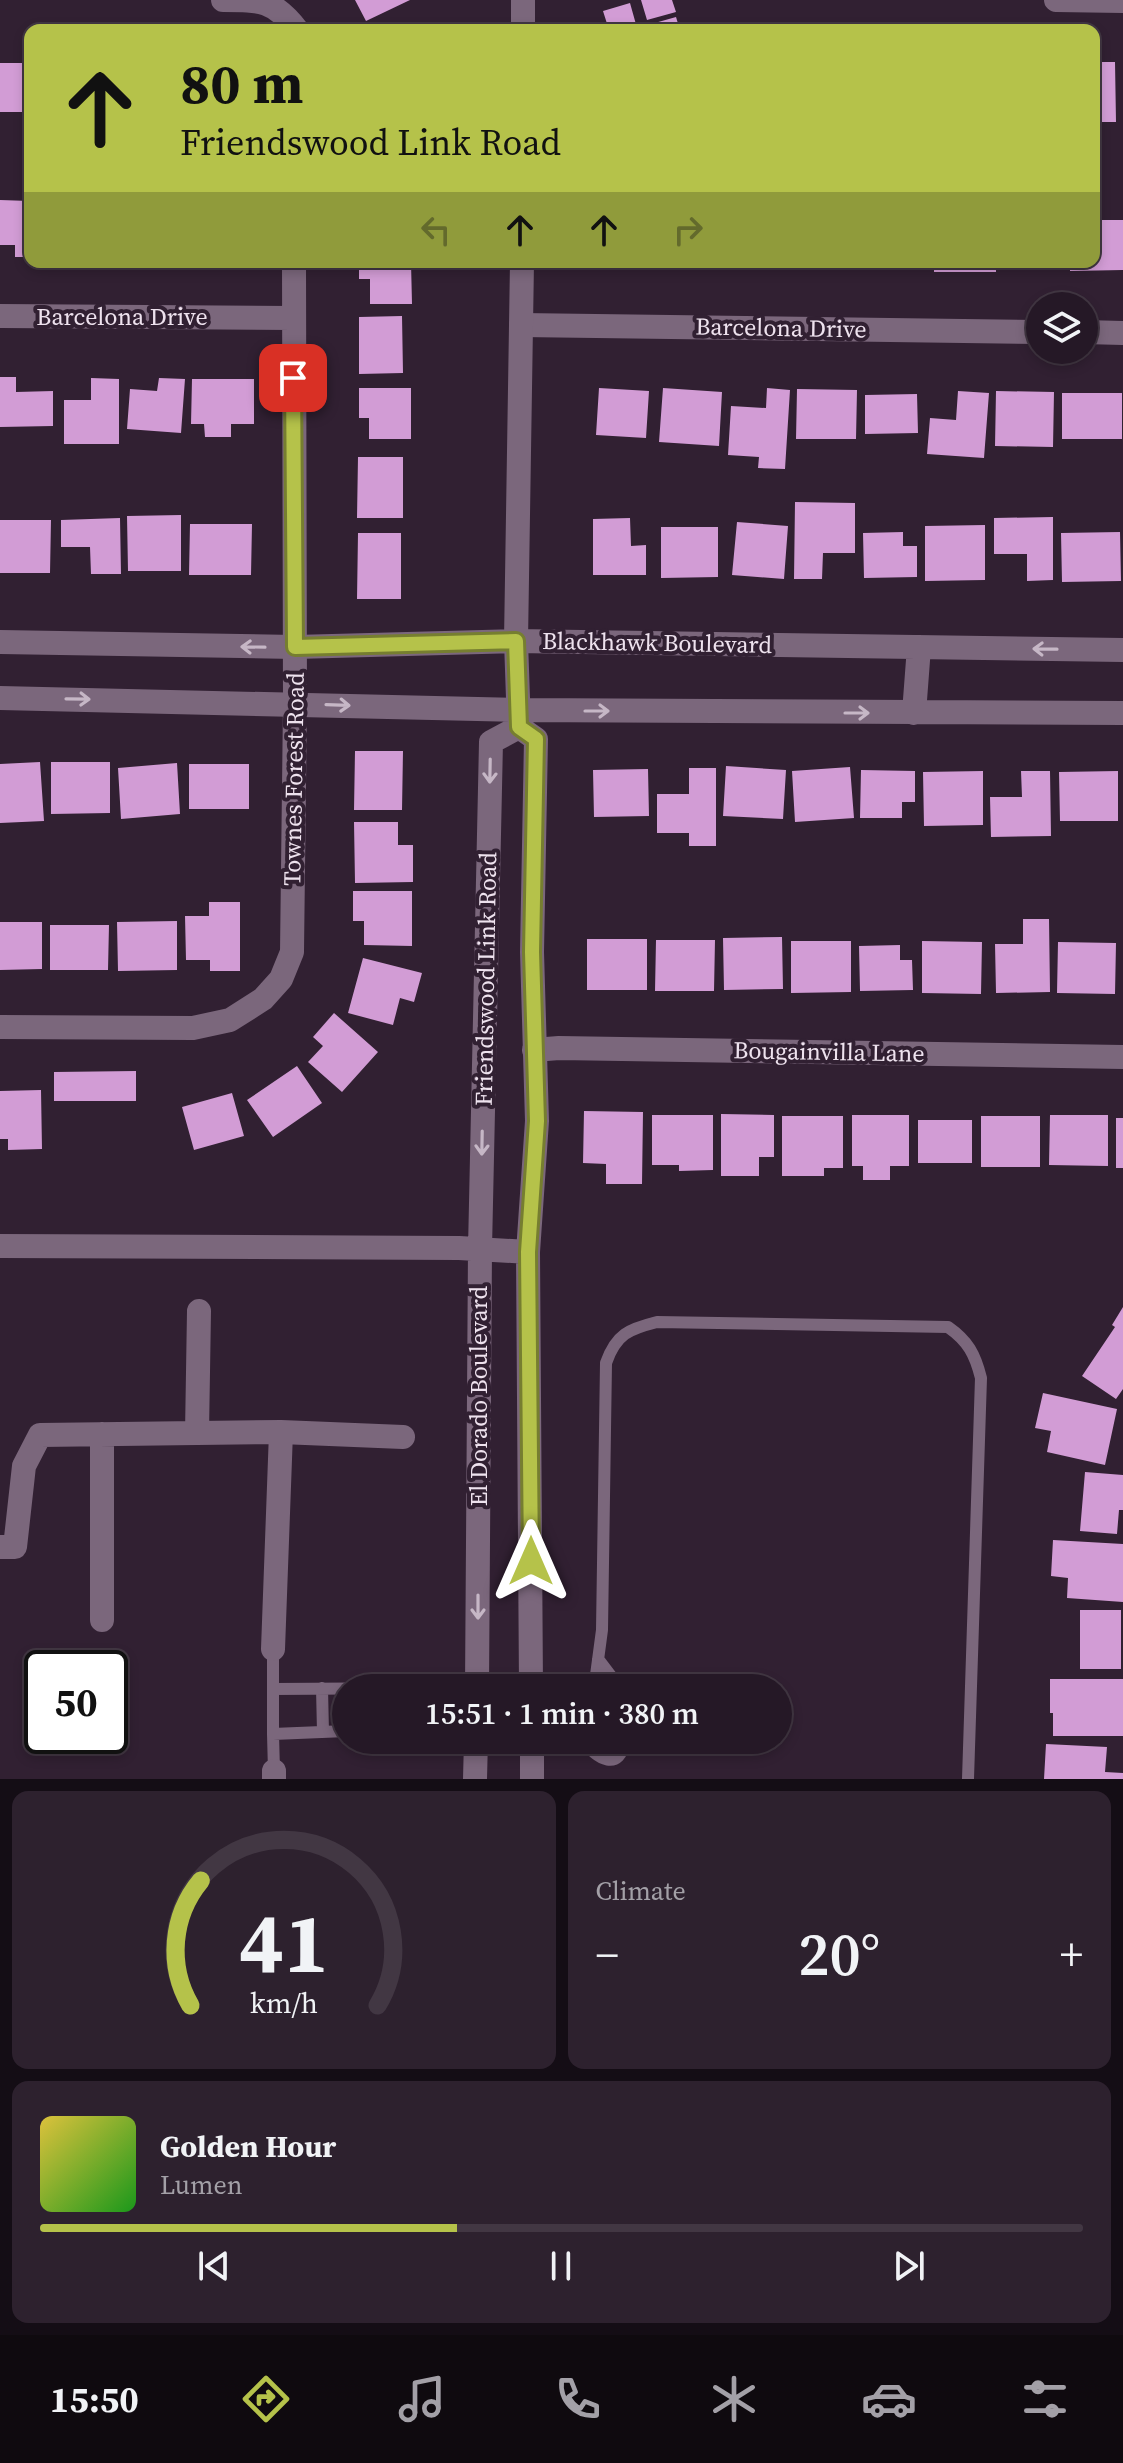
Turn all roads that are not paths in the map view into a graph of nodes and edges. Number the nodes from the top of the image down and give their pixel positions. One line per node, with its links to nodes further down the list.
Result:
1 (223, 0): 5 (main road)
2 (523, 0): 6 (main road)
3 (1056, 0): 4 (main road)
4 (1123, 1)
5 (291, 20)
6 (523, 24)
7 (294, 268): 10 (main road, Townes Forest Road)
8 (522, 268): 11 (main road, Friendswood Link Road)
9 (0, 316): 10 (main road, Barcelona Drive)
10 (292, 318): 17 (main road, Townes Forest Road)
11 (521, 325): 12 (main road, Barcelona Drive); 15 (main road, Friendswood Link Road)
12 (1026, 332)
13 (1098, 332): 14 (main road)
14 (1123, 333)
15 (516, 641): 17 (main road, Blackhawk Boulevard); 18 (main road, Blackhawk Boulevard); 24 (main road, Friendswood Link Road)
16 (0, 642): 17 (main road, Blackhawk Boulevard, one-way to 16)
17 (295, 647): 21 (main road, Townes Forest Road)
18 (919, 647): 19 (main road, Blackhawk Boulevard, one-way to 18); 22 (main road)
19 (1123, 650)
20 (0, 698): 21 (main road, one-way to 21)
21 (295, 704): 24 (main road, one-way to 24); 25 (main road, Townes Forest Road)
22 (914, 713): 23 (main road); 24 (main road, one-way to 22)
23 (1123, 713)
24 (519, 718): 26 (main road, Friendswood Link Road); 29 (main road, Friendswood Link Road, one-way to 29)
25 (0, 1027)
26 (534, 1050): 27 (main road, Bougainvilla Lane); 30 (main road, Friendswood Link Road)
27 (1123, 1057)
28 (0, 1246): 29 (main road)
29 (480, 1249): 30 (main road); 40 (main road, El Dorado Boulevard, one-way to 40)
30 (528, 1252): 41 (main road, El Dorado Boulevard)
31 (199, 1311): 33 (main road)
32 (281, 1432): 33 (main road); 35 (main road); 38 (main road)
33 (197, 1433): 34 (main road)
34 (102, 1434): 36 (main road); 37 (main road)
35 (403, 1437)
36 (0, 1547)
37 (102, 1620)
38 (273, 1649): 46 (lane)
39 (598, 1659): 42 (lane); 43 (lane); 57 (lane)
40 (477, 1674)
41 (531, 1674)
42 (596, 1674)
43 (609, 1674)
44 (322, 1688): 45 (lane); 46 (lane); 47 (lane)
45 (332, 1688)
46 (273, 1689): 49 (lane)
47 (323, 1732): 48 (lane); 49 (lane)
48 (332, 1732)
49 (273, 1734): 54 (lane)
50 (476, 1754): 55 (main road)
51 (532, 1754): 56 (main road)
52 (594, 1754): 53 (lane)
53 (620, 1754)
54 (274, 1775)
55 (475, 1779)
56 (532, 1779)
57 (968, 1779)

